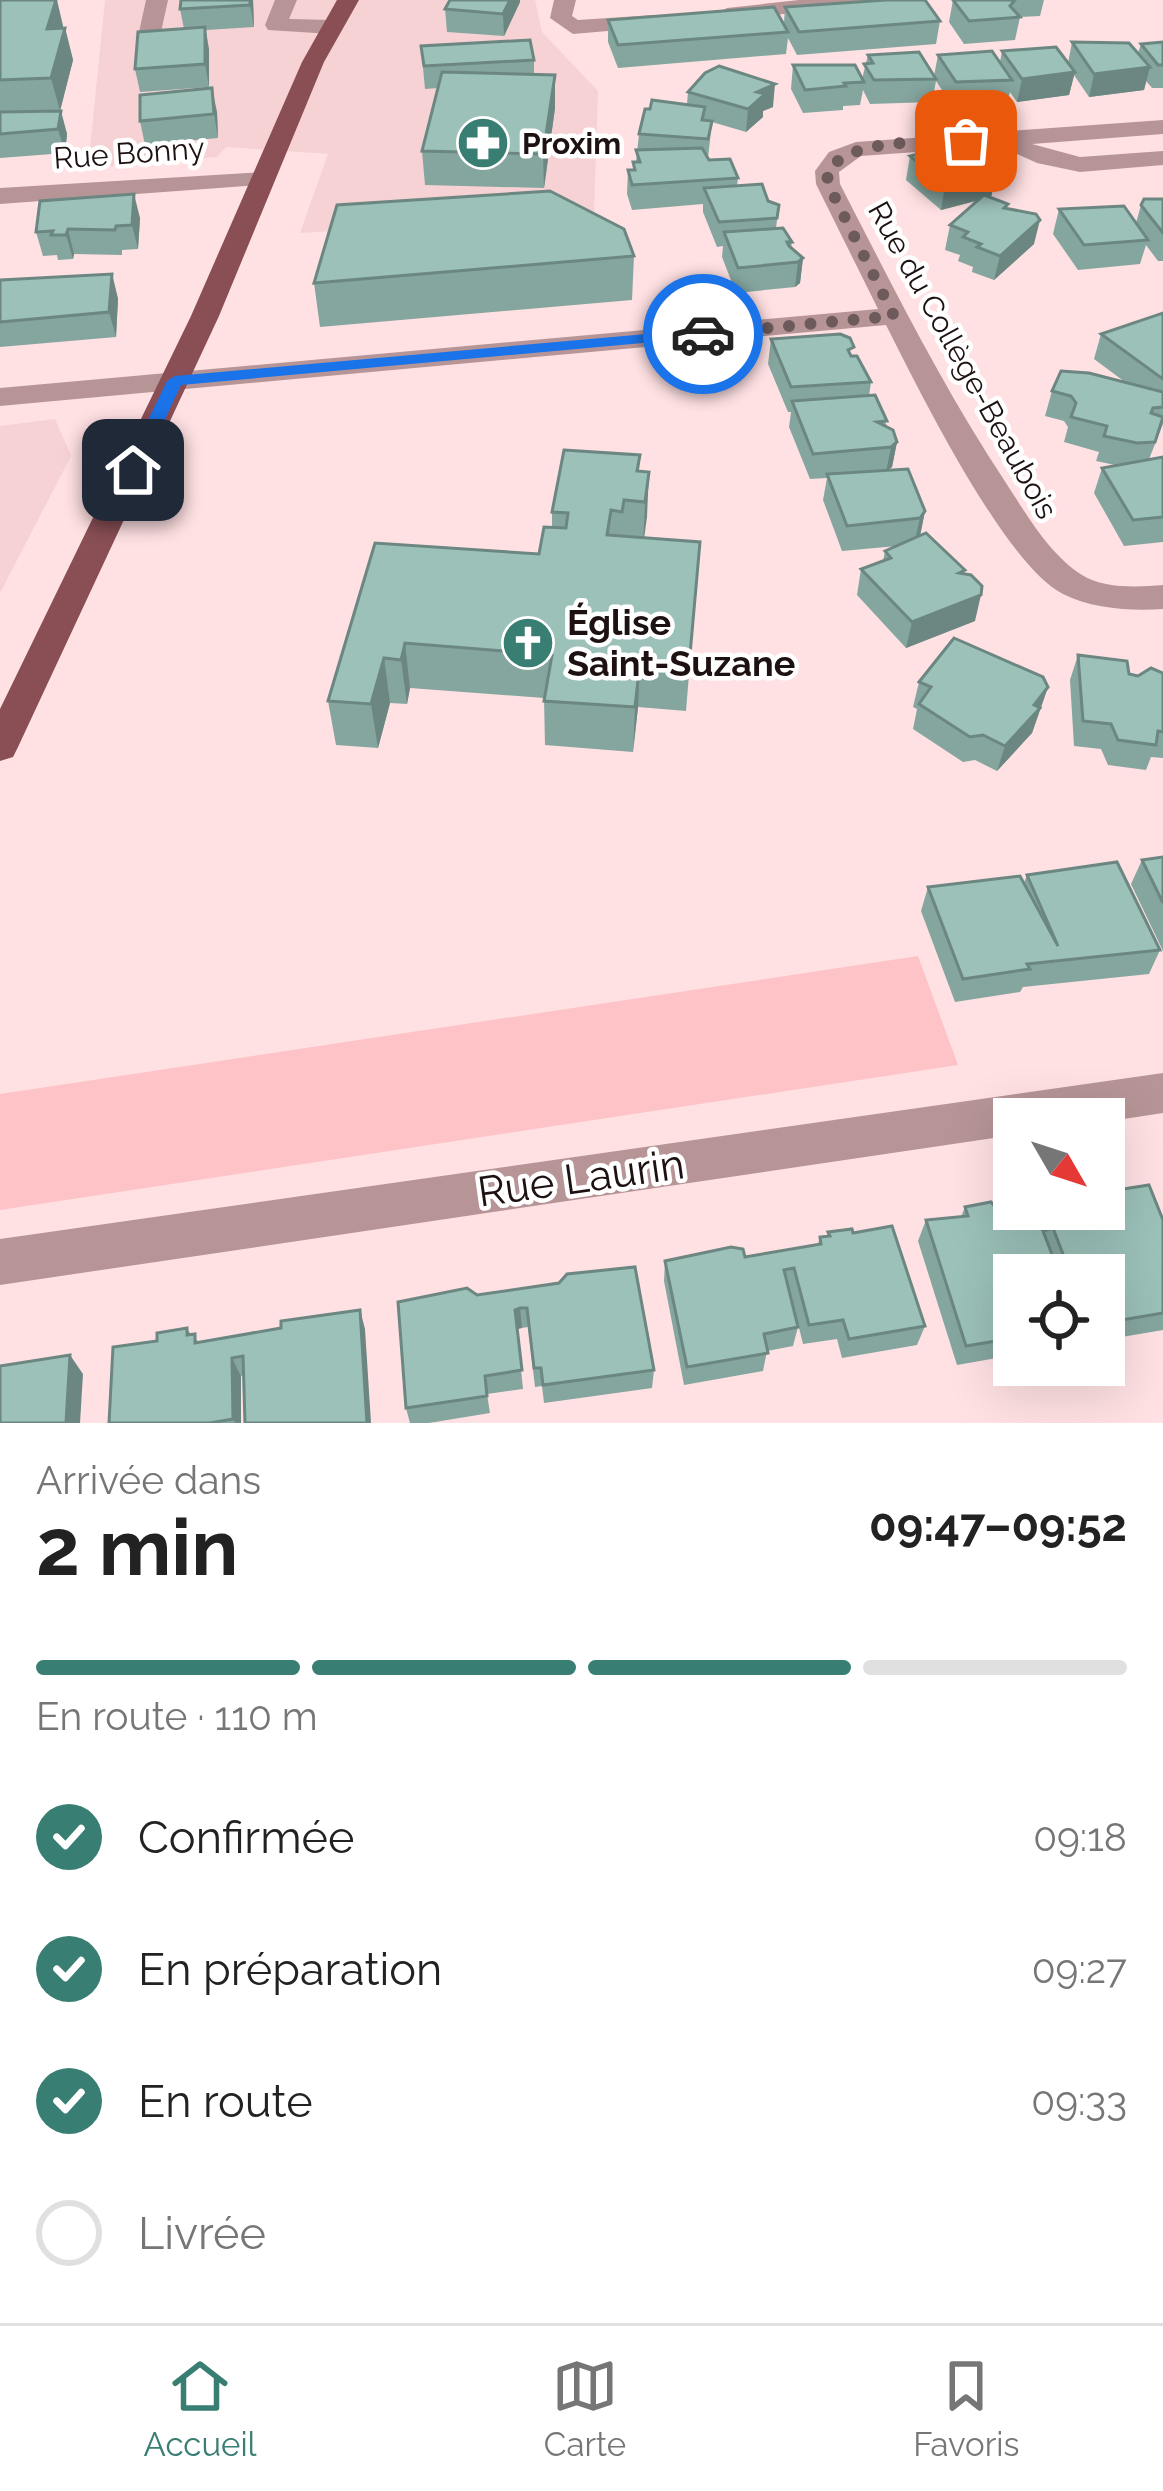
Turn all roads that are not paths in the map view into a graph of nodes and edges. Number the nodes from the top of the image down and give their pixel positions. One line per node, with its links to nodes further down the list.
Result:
1 (157, 0): 9 (street)
2 (286, 0): 8 (street)
3 (348, 0): 8 (main road)
4 (565, 0): 7 (street)
5 (860, 0): 6 (street)
6 (705, 16)
7 (681, 18)
8 (332, 28): 13 (main road)
9 (150, 32)
10 (1163, 127): 11 (street, Rue du Collège-Beaubois)
11 (1002, 138): 12 (street, Rue du Collège-Beaubois); 15 (street, Rue du Collège-Beaubois)
12 (1163, 158)
13 (263, 179): 14 (street, Rue Bonny); 16 (main road)
14 (0, 196)
15 (894, 316): 16 (street); 18 (street, Rue du Collège-Beaubois)
16 (175, 381): 17 (street); 19 (main road)
17 (0, 398)
18 (1163, 597)
19 (0, 747)
20 (1163, 1093): 21 (street, Rue Laurin)
21 (0, 1262)

